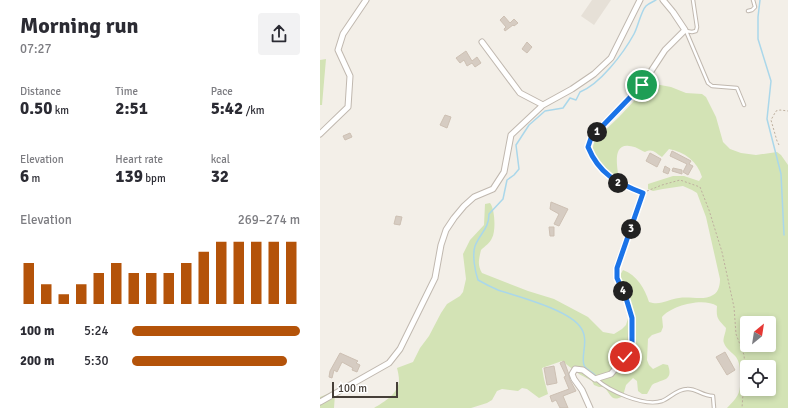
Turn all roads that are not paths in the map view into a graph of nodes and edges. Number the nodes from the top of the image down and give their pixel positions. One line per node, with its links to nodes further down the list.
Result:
1 (366, 0): 11 (street)
2 (640, 0): 9 (street)
3 (663, 0): 7 (street)
4 (693, 0): 7 (lane)
5 (753, 0): 6 (lane)
6 (748, 11)
7 (685, 30): 10 (lane); 12 (street)
8 (482, 42): 9 (street)
9 (543, 105): 13 (street)
10 (744, 105)
11 (320, 134)
12 (595, 379): 14 (street); 15 (lane)
13 (320, 402)
14 (590, 408)
15 (714, 408)

